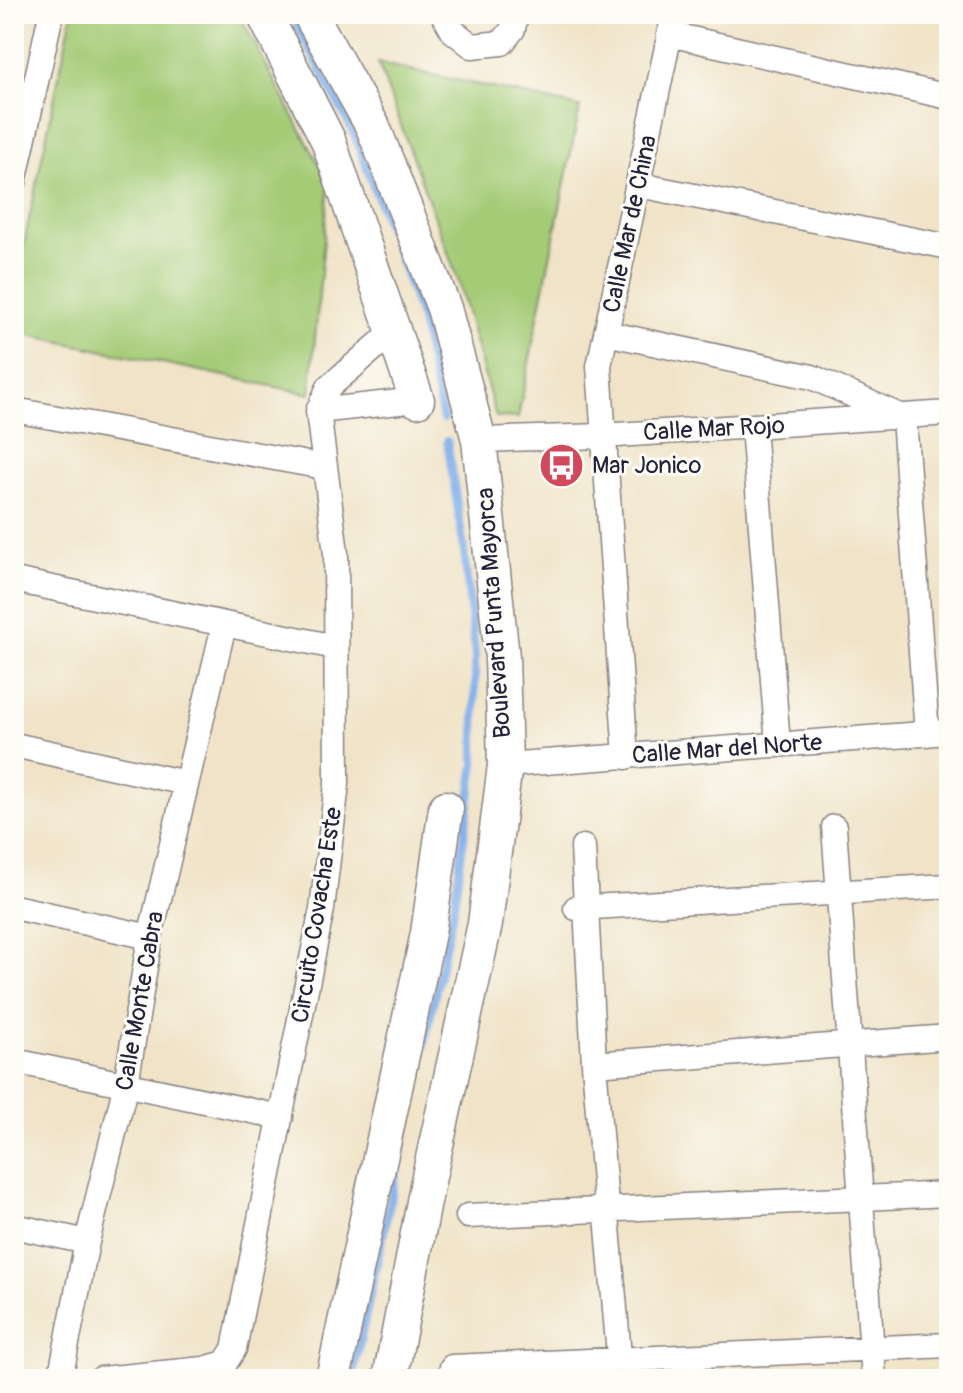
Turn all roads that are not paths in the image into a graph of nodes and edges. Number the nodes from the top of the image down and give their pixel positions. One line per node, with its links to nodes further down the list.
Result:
1 (51, 14): 7 (street)
2 (264, 14): 12 (street)
3 (310, 14): 21 (street, Boulevard Punta Mayorca)
4 (443, 14): 5 (street)
5 (516, 14)
6 (672, 24): 8 (street); 10 (street, Calle Mar de China)
7 (24, 88): 9 (street)
8 (949, 97)
9 (14, 182)
10 (639, 185): 11 (street); 13 (street, Calle Mar de China)
11 (949, 247)
12 (394, 331): 14 (street); 16 (street)
13 (606, 333): 18 (street); 20 (street, Calle Mar de China)
14 (417, 400): 16 (street)
15 (14, 410): 22 (street)
16 (318, 411): 22 (street, Circuito Covacha Este)
17 (949, 413): 18 (street, Calle Mar Rojo)
18 (904, 418): 19 (street, Calle Mar Rojo); 26 (street)
19 (753, 426): 20 (street, Calle Mar Rojo); 28 (street)
20 (602, 436): 21 (street, Calle Mar Rojo); 29 (street, Calle Mar de China)
21 (479, 440): 30 (street, Boulevard Punta Mayorca)
22 (324, 467): 25 (street, Circuito Covacha Este)
23 (14, 580): 24 (street)
24 (224, 625): 25 (street); 31 (street, Calle Monte Cabra)
25 (335, 647): 45 (street, Circuito Covacha Este)
26 (938, 733): 28 (street, Calle Mar del Norte)
27 (14, 745): 31 (street)
28 (778, 745): 29 (street, Calle Mar del Norte)
29 (626, 757): 30 (street, Calle Mar del Norte)
30 (505, 765): 59 (street, Boulevard Punta Mayorca)
31 (186, 783): 39 (street, Calle Monte Cabra)
32 (446, 808): 58 (street)
33 (834, 827): 36 (street)
34 (583, 847): 38 (street)
35 (949, 886): 36 (street)
36 (838, 892): 38 (street); 41 (street)
37 (14, 907): 39 (street)
38 (581, 908): 43 (street)
39 (150, 937): 44 (street, Calle Monte Cabra)
40 (949, 1037): 41 (street)
41 (850, 1046): 43 (street); 47 (street)
42 (14, 1061): 44 (street)
43 (594, 1064): 48 (street)
44 (126, 1084): 45 (street); 51 (street, Calle Monte Cabra)
45 (281, 1117): 57 (street, Circuito Covacha Este)
46 (949, 1194): 47 (street)
47 (860, 1198): 48 (street); 53 (street)
48 (608, 1210): 49 (street); 55 (street)
49 (468, 1216)
50 (14, 1226): 51 (street)
51 (87, 1242): 56 (street, Calle Monte Cabra)
52 (949, 1345): 53 (street)
53 (873, 1349): 55 (street); 60 (street)
54 (452, 1367): 55 (street)
55 (621, 1370)
56 (60, 1379)
57 (101, 1379)
58 (333, 1379)
59 (390, 1379)
60 (874, 1379)

